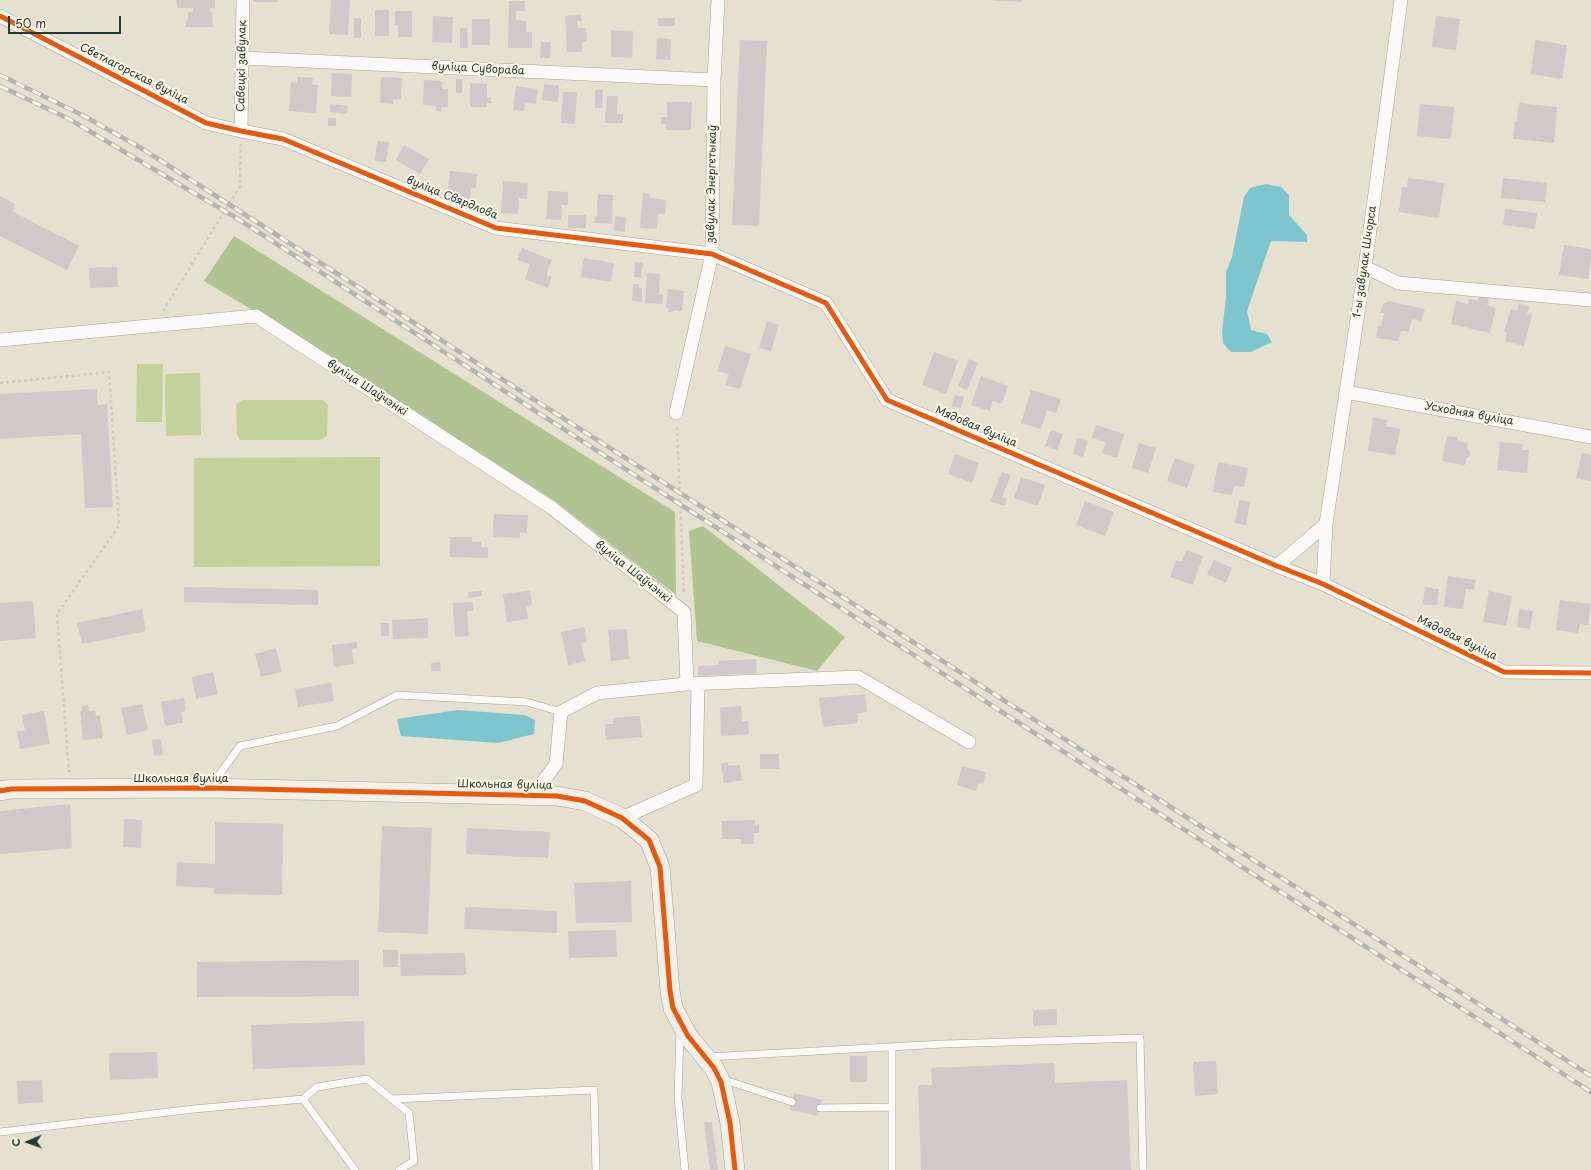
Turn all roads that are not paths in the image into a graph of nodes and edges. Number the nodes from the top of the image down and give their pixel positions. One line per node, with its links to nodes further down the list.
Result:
1 (243, 0): 5 (street, Савецкі завулак)
2 (718, 0): 6 (street, завулак Энергетыкаў)
3 (1401, 0): 9 (street, 1-ы завулак Шчорса)
4 (0, 16): 7 (street, Светлагорская вуліца)
5 (243, 58): 6 (street, вуліца Суворава); 7 (street, Савецкі завулак)
6 (714, 80): 8 (street, завулак Энергетыкаў)
7 (241, 131): 8 (street, вуліца Свярдлова)
8 (712, 254): 13 (street, завулак Энергетыкаў); 16 (street, Мядовая вуліца)
9 (1365, 267): 10 (street); 12 (street, 1-ы завулак Шчорса)
10 (1591, 300)
11 (0, 340): 19 (street, вуліца Шаўчэнкі)
12 (1346, 392): 14 (street, Усходняя вуліца); 15 (street, 1-ы завулак Шчорса)
13 (676, 413)
14 (1591, 437)
15 (1326, 524): 16 (street); 17 (street, 1-ы завулак Шчорса)
16 (1277, 566): 17 (street, Мядовая вуліца)
17 (1323, 584): 18 (street, Мядовая вуліца)
18 (1591, 673)
19 (693, 684): 20 (street); 21 (street); 25 (street)
20 (561, 712): 22 (lane); 24 (street)
21 (969, 742)
22 (209, 788): 23 (street, Школьная вуліца); 24 (street, Школьная вуліца)
23 (0, 791)
24 (533, 795): 25 (street, Школьная вуліца)
25 (622, 818): 26 (street, Школьная вуліца)
26 (680, 1021): 28 (street, Школьная вуліца); 39 (lane)
27 (892, 1048): 28 (lane); 33 (lane); 42 (lane)
28 (706, 1057): 29 (street, Школьная вуліца)
29 (719, 1078): 32 (lane); 40 (street, Школьная вуліца)
30 (303, 1099): 31 (lane); 35 (lane); 36 (lane)
31 (392, 1099): 37 (lane); 38 (lane)
32 (792, 1102)
33 (892, 1106): 34 (lane); 41 (lane)
34 (820, 1108)
35 (0, 1132)
36 (355, 1170)
37 (400, 1170)
38 (596, 1170)
39 (685, 1170)
40 (735, 1170)
41 (892, 1170)
42 (1143, 1170)

